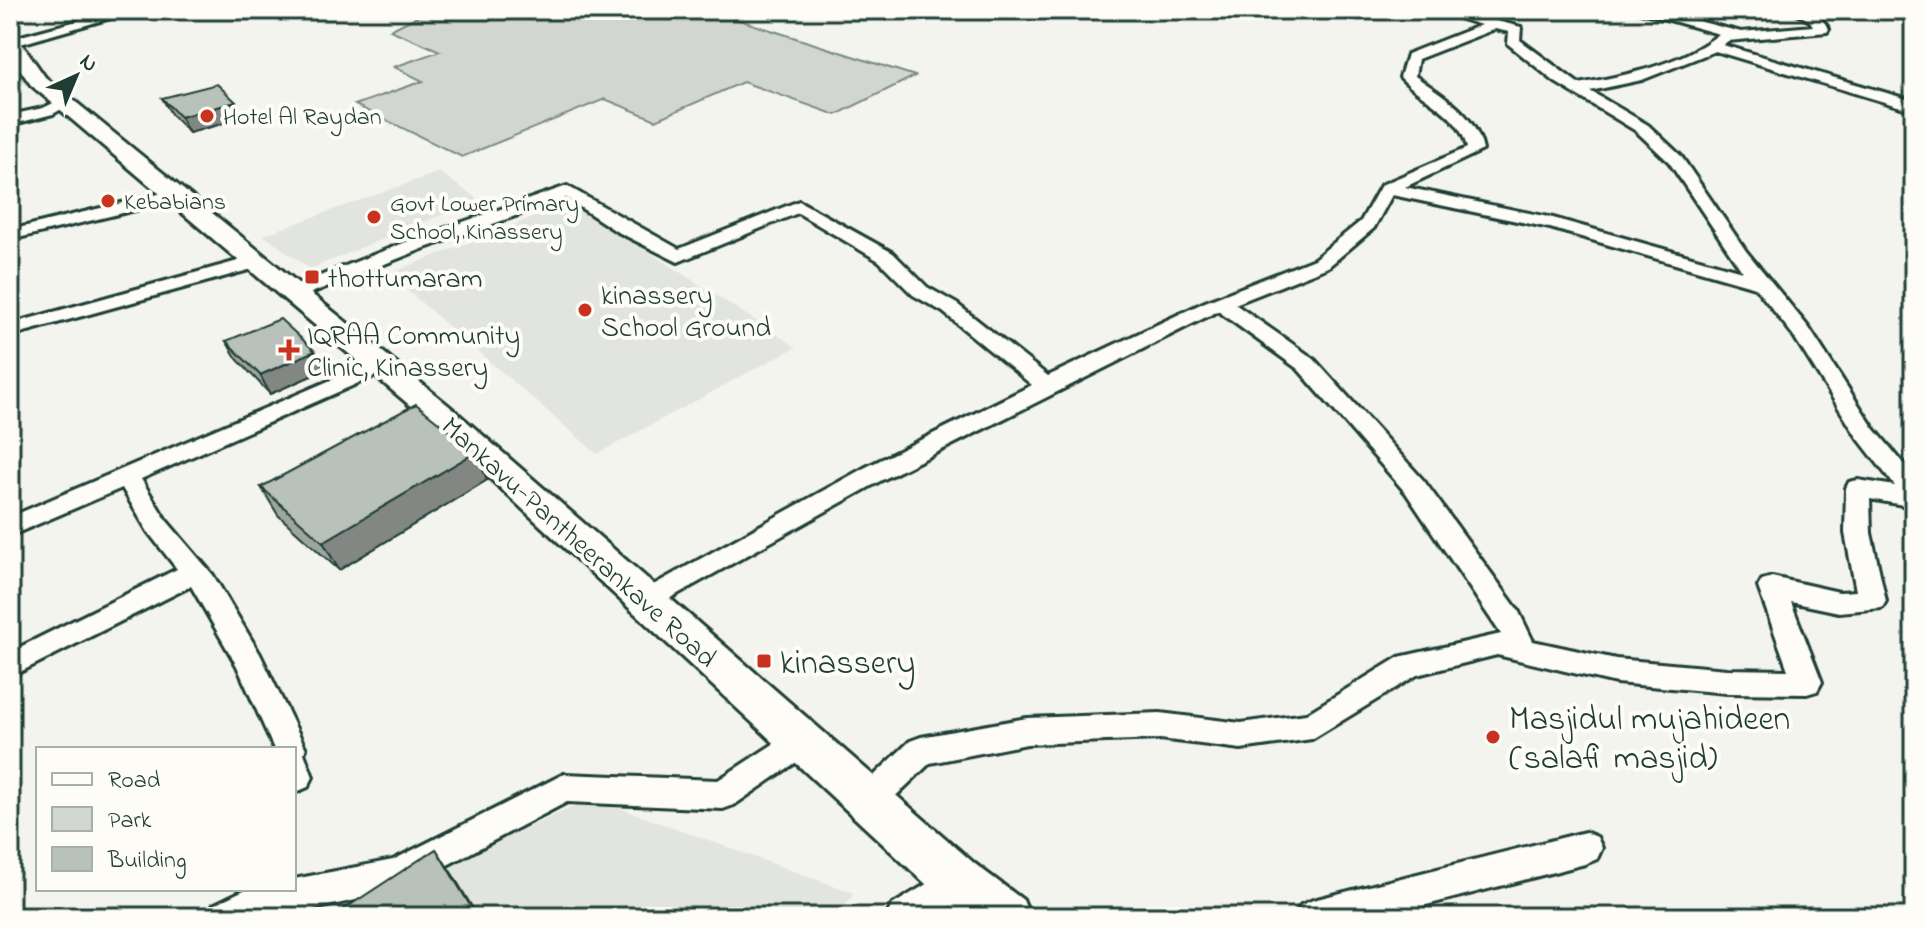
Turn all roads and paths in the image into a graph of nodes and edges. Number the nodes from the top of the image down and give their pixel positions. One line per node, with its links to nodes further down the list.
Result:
1 (132, 10): 8 (street)
2 (1438, 10): 5 (street)
3 (1640, 10): 6 (street)
4 (1796, 10): 6 (street)
5 (1495, 24): 9 (street); 13 (street)
6 (1739, 35): 7 (street)
7 (1713, 46): 9 (street); 11 (street)
8 (14, 53): 10 (main road, Mankavu-Pantheerankave Road)
9 (1576, 89): 17 (street)
10 (64, 103): 12 (street); 14 (main road, Mankavu-Pantheerankave Road)
11 (1914, 106)
12 (10, 120)
13 (1387, 189): 17 (street); 19 (street)
14 (175, 195): 15 (street); 16 (main road, Mankavu-Pantheerankave Road)
15 (10, 235)
16 (256, 262): 18 (main road, Mankavu-Pantheerankave Road); 20 (street)
17 (1762, 283): 24 (street)
18 (294, 293): 21 (main road, Mankavu-Pantheerankave Road); 22 (street)
19 (1220, 303): 22 (street); 28 (street)
20 (10, 330)
21 (380, 365): 23 (street); 27 (main road, Mankavu-Pantheerankave Road)
22 (1047, 386): 27 (street)
23 (127, 476): 25 (street); 26 (street)
24 (1914, 496): 28 (street)
25 (10, 527)
26 (195, 572): 29 (street); 31 (street)
27 (647, 601): 30 (main road, Mankavu-Pantheerankave Road)
28 (1523, 649): 32 (street)
29 (10, 665)
30 (803, 741): 32 (main road, Mankavu-Pantheerankave Road); 35 (street)
31 (289, 747)
32 (869, 801): 34 (main road, Mankavu-Pantheerankave Road)
33 (1585, 848): 38 (street)
34 (958, 881): 36 (street); 37 (main road, Mankavu-Pantheerankave Road)
35 (233, 904)
36 (904, 917)
37 (1005, 917)
38 (1313, 917)

